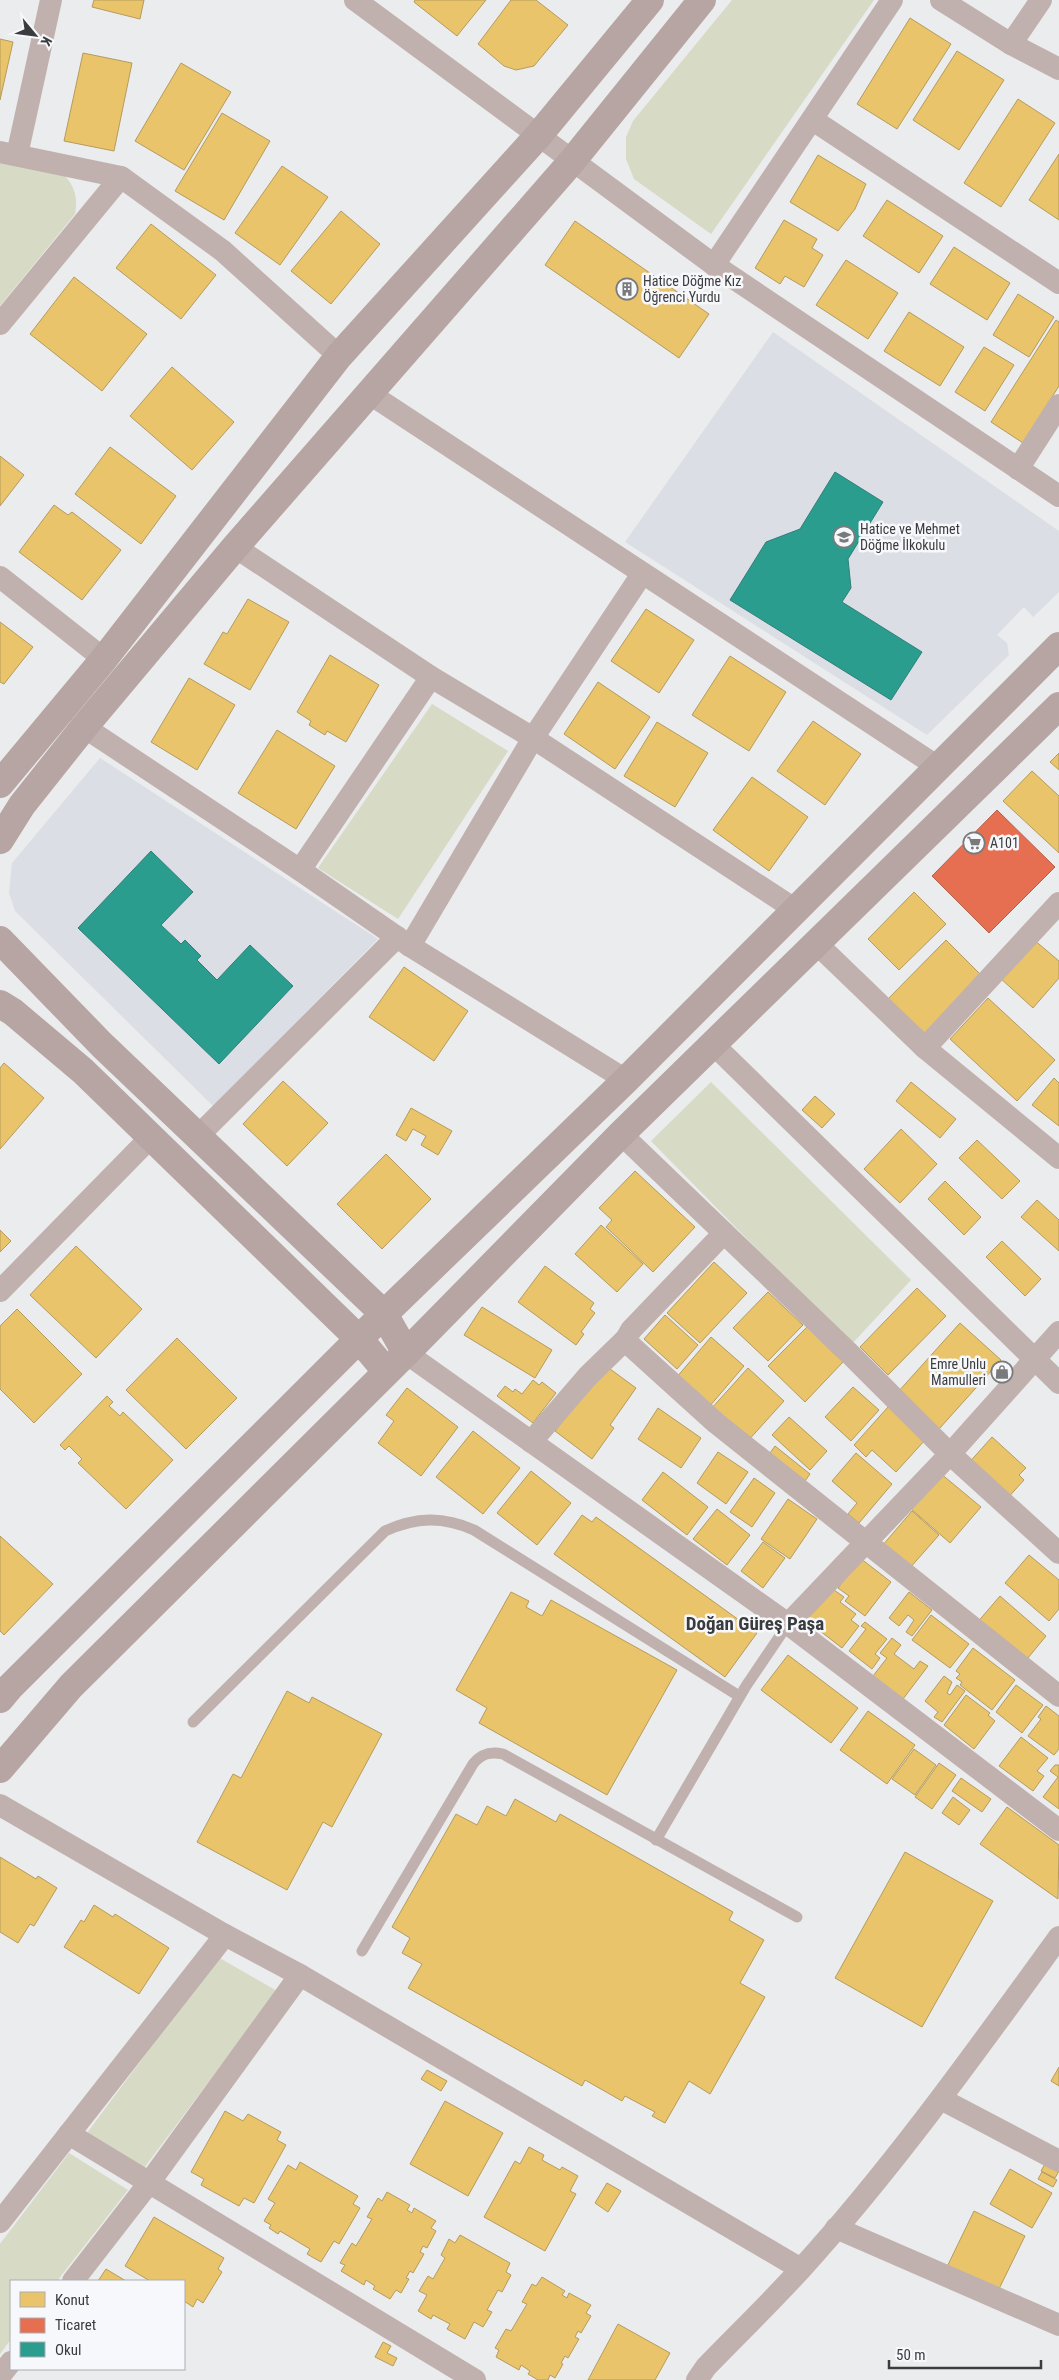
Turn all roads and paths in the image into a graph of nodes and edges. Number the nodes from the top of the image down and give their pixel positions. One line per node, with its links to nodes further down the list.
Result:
1 (51, 0): 12 (street)
2 (355, 0): 11 (street)
3 (650, 0): 11 (street)
4 (702, 0): 13 (street)
5 (892, 0): 10 (street)
6 (941, 0): 8 (street)
7 (1041, 0): 8 (street)
8 (1011, 44): 9 (street)
9 (1059, 69)
10 (812, 120): 15 (street); 16 (street)
11 (538, 136): 13 (street); 18 (street)
12 (8, 154): 14 (street)
13 (574, 160): 15 (street); 19 (street)
14 (121, 177): 17 (street); 18 (street)
15 (714, 265): 21 (street)
16 (1059, 282)
17 (0, 324)
18 (339, 356): 27 (street)
19 (370, 394): 23 (street); 24 (street)
20 (1059, 405): 21 (street)
21 (1018, 469): 22 (street)
22 (1059, 496)
23 (235, 547): 28 (street); 30 (street)
24 (642, 574): 31 (street); 32 (street)
25 (0, 577): 27 (street)
26 (1059, 646): 32 (street)
27 (104, 659): 33 (street)
28 (430, 676): 31 (street); 35 (street)
29 (1059, 706): 40 (street)
30 (84, 727): 34 (street); 35 (street)
31 (533, 738): 36 (street); 39 (street)
32 (938, 767): 36 (street)
33 (0, 784)
34 (0, 840)
35 (300, 870): 39 (street)
36 (796, 910): 44 (street)
37 (1054, 916): 43 (street)
38 (0, 940): 46 (street)
39 (404, 942): 44 (street); 46 (street)
40 (816, 943): 42 (street); 43 (street)
41 (0, 1004): 47 (street)
42 (714, 1045): 45 (street); 55 (street)
43 (925, 1048): 48 (street)
44 (626, 1080): 51 (street)
45 (621, 1134): 49 (street); 56 (street)
46 (198, 1136): 51 (street)
47 (150, 1138): 50 (street); 54 (street)
48 (1059, 1158)
49 (724, 1233): 53 (street); 59 (street)
50 (0, 1291)
51 (384, 1314): 54 (street); 56 (street)
52 (1059, 1332): 55 (street)
53 (626, 1339): 58 (street); 60 (street)
54 (360, 1340): 56 (street); 63 (street)
55 (1035, 1360): 57 (street); 59 (street)
56 (396, 1362): 58 (street); 67 (street)
57 (1059, 1382)
58 (531, 1442): 62 (street)
59 (950, 1454): 60 (street); 61 (street)
60 (865, 1543): 62 (street); 65 (street)
61 (1059, 1553)
62 (788, 1624): 64 (lane); 69 (street)
63 (3, 1687)
64 (739, 1696): 66 (lane); 70 (lane)
65 (1059, 1696)
66 (193, 1722)
67 (0, 1769)
68 (0, 1805): 72 (street)
69 (1059, 1830)
70 (656, 1840): 71 (lane); 74 (lane)
71 (797, 1916)
72 (225, 1935): 75 (street); 77 (street)
73 (1059, 1937): 76 (street)
74 (362, 1951)
75 (300, 1975): 79 (street); 82 (street)
76 (941, 2099): 78 (street); 81 (street)
77 (69, 2134): 79 (street); 80 (street)
78 (1059, 2161)
79 (149, 2183): 83 (street); 87 (street)
80 (0, 2222)
81 (836, 2228): 82 (street); 84 (street)
82 (801, 2269): 88 (street)
83 (74, 2280)
84 (1059, 2325)
85 (10, 2363): 86 (street)
86 (0, 2376)
87 (475, 2380)
88 (697, 2380)

